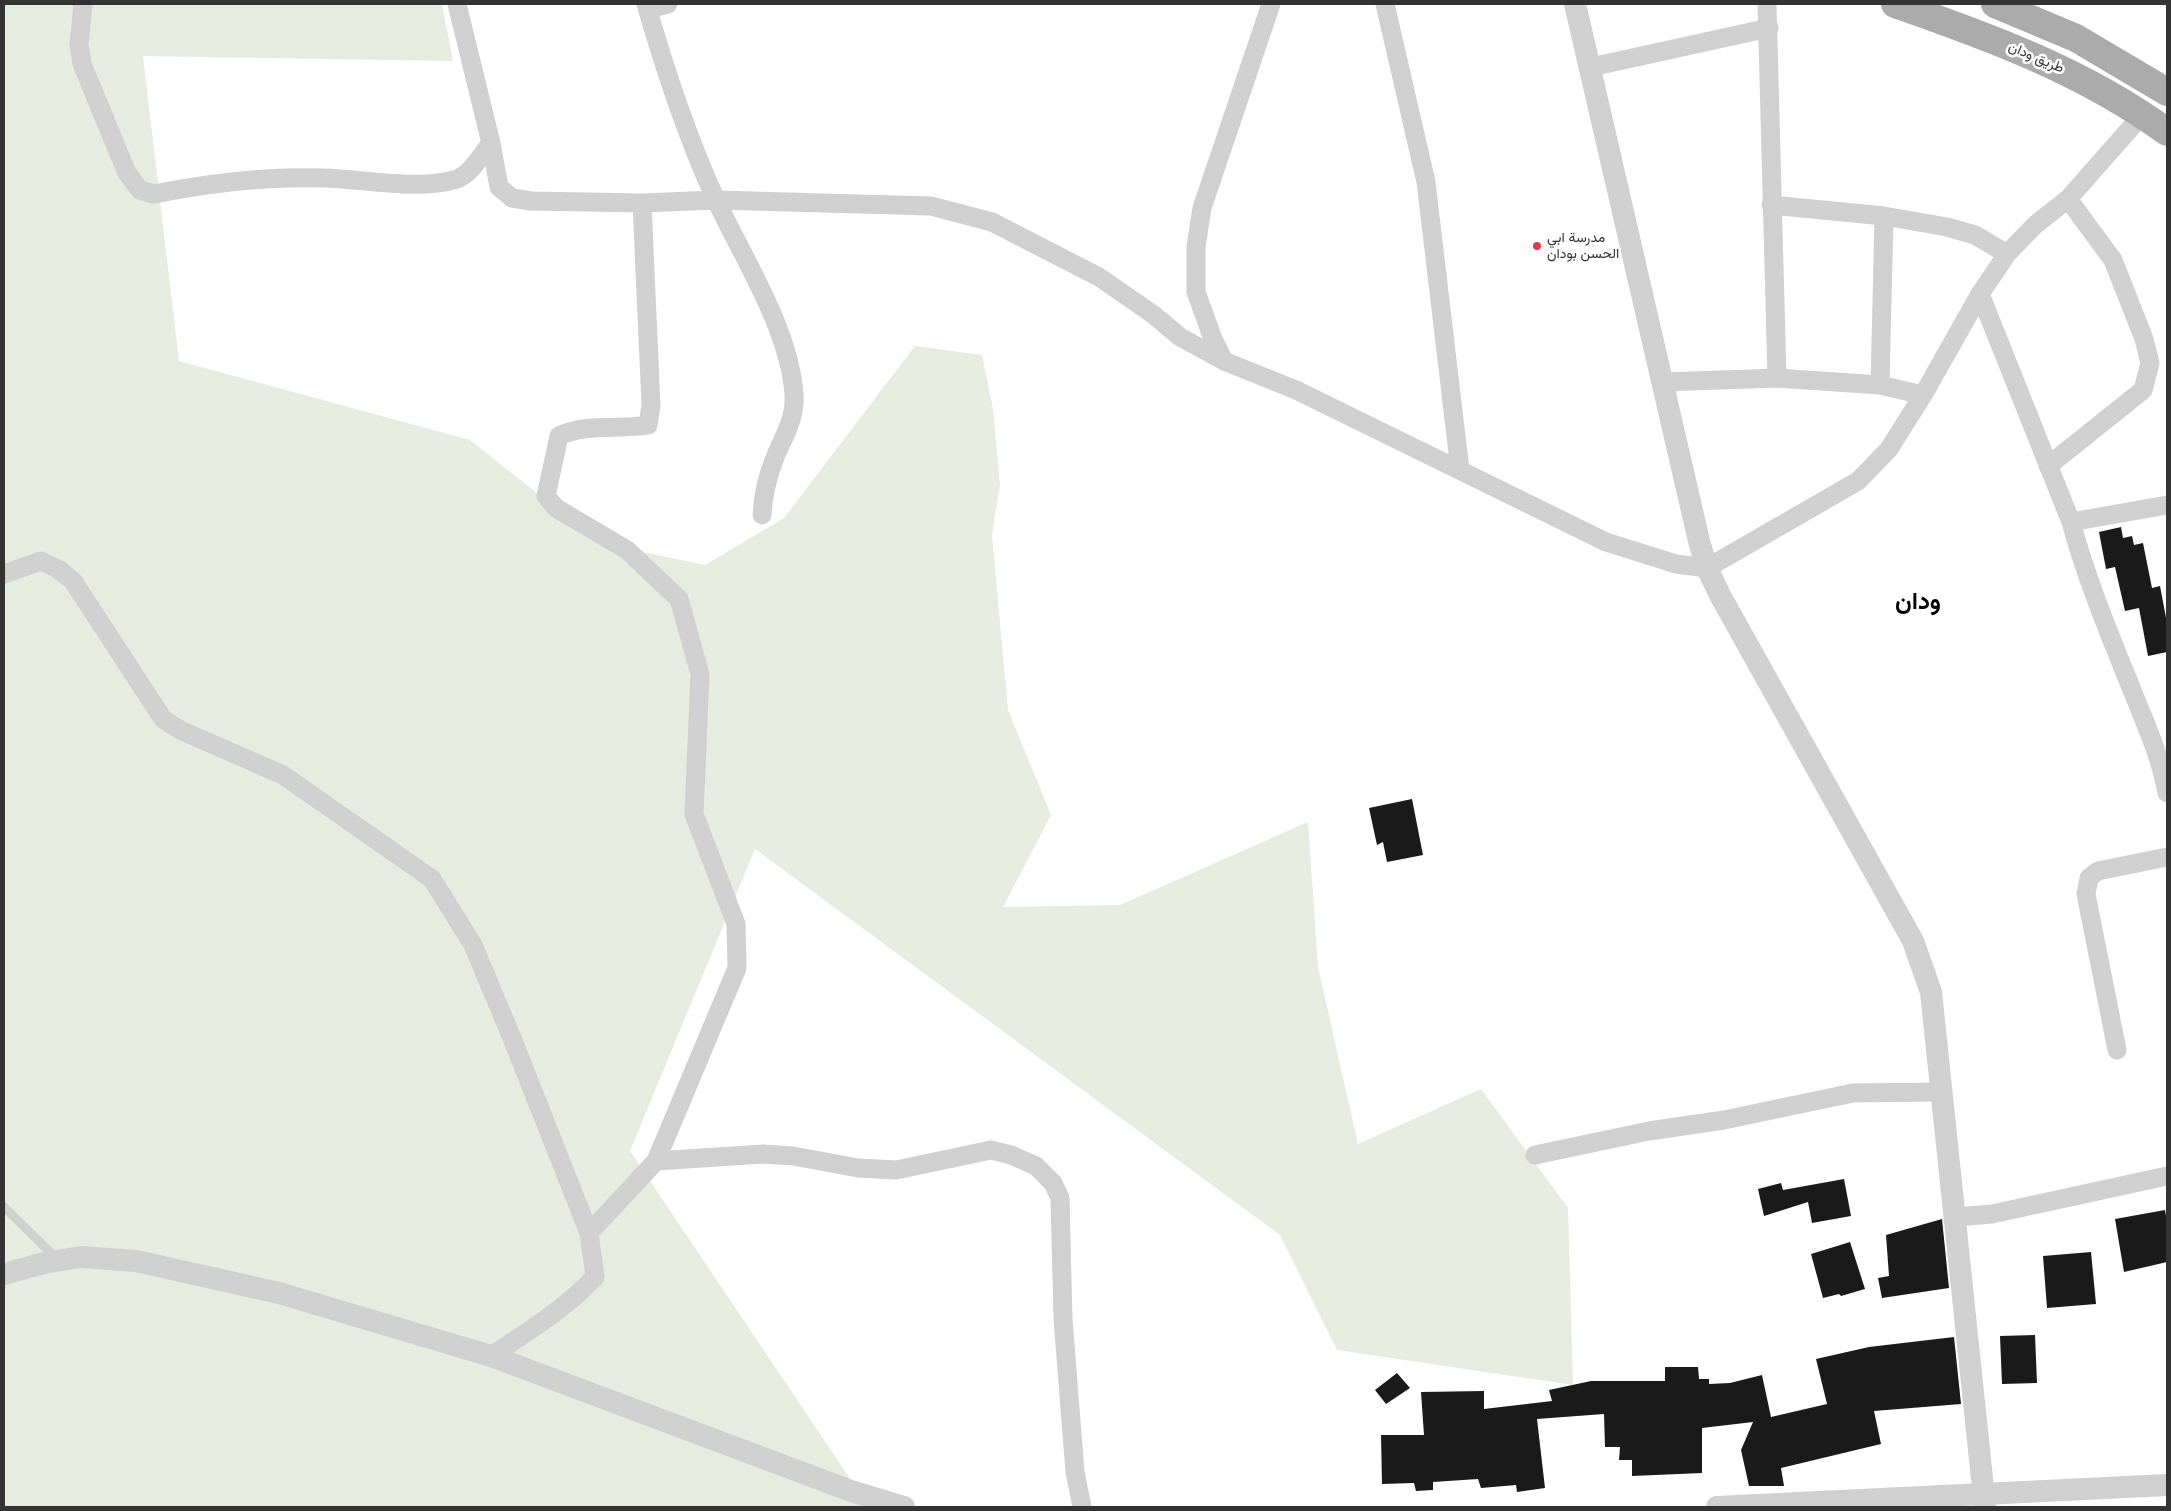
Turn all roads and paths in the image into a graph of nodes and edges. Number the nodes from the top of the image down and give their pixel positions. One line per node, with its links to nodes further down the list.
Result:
1 (84, 4): 16 (street)
2 (457, 4): 16 (street)
3 (668, 4): 10 (street)
4 (1271, 4): 24 (street)
5 (1385, 4): 30 (street)
6 (1575, 4): 12 (street)
7 (1768, 4): 11 (street)
8 (1895, 4): 14 (main road, طريق ودان)
9 (1995, 4): 13 (main road)
10 (647, 7): 18 (street)
11 (1769, 28): 12 (street); 20 (street)
12 (1591, 67): 26 (street)
13 (2167, 92)
14 (2143, 114): 15 (main road, طريق ودان); 17 (street)
15 (2167, 132)
16 (491, 144): 19 (street)
17 (2068, 199): 22 (street); 29 (street)
18 (716, 200): 19 (street); 24 (street); 32 (street)
19 (642, 203): 41 (street)
20 (1772, 205): 21 (street); 25 (street)
21 (1884, 216): 22 (street); 27 (street)
22 (2007, 254): 23 (street)
23 (1980, 294): 28 (street); 29 (street)
24 (1224, 361): 30 (street)
25 (1777, 378): 26 (street); 27 (street)
26 (1664, 382): 34 (street)
27 (1880, 386): 28 (street)
28 (1923, 395): 34 (street)
29 (2048, 466): 33 (street)
30 (1460, 470): 34 (street)
31 (2167, 505): 33 (street)
32 (762, 515)
33 (2071, 522): 36 (street)
34 (1708, 568): 39 (street)
35 (4, 574): 45 (street)
36 (2167, 793)
37 (2167, 857): 38 (street)
38 (2117, 1050)
39 (1942, 1092): 40 (street); 44 (street)
40 (1535, 1154)
41 (656, 1161): 45 (street); 52 (street)
42 (2167, 1176): 44 (street)
43 (4, 1207): 46 (lane)
44 (1955, 1217): 50 (street)
45 (589, 1233): 48 (street)
46 (59, 1261): 47 (street); 48 (street)
47 (4, 1274)
48 (491, 1356): 51 (street)
49 (2167, 1486): 50 (street)
50 (1984, 1501): 53 (street)
51 (904, 1507)
52 (1082, 1507)
53 (1718, 1507)

